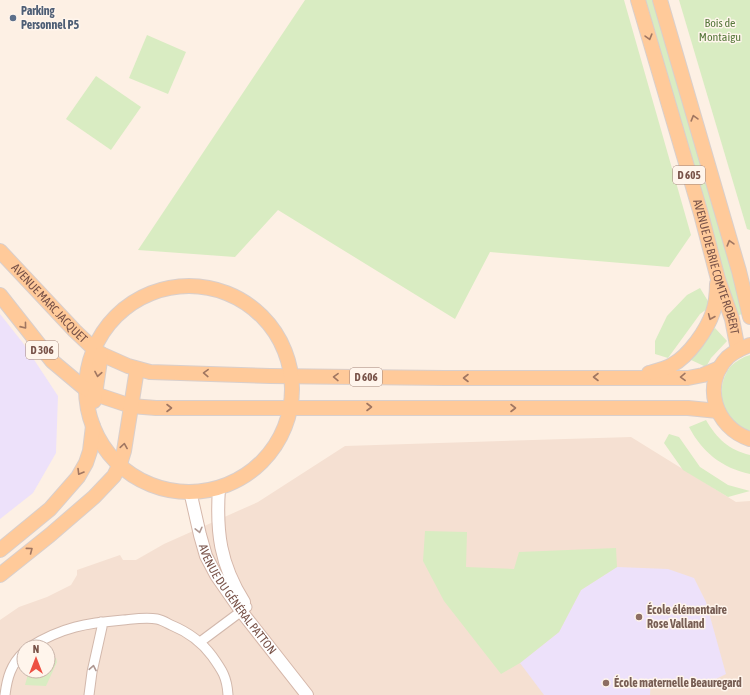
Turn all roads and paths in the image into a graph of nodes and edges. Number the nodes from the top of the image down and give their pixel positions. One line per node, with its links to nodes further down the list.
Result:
1 (638, 0): 4 (main road, AVENUE DE BRIE COMTE ROBERT / D 605, one-way to 4)
2 (660, 0): 6 (main road, AVENUE DE BRIE COMTE ROBERT / D 605, one-way to 2)
3 (0, 251): 8 (main road, AVENUE MARC JACQUET)
4 (718, 279): 7 (main road, AVENUE DE BRIE COMTE ROBERT / D 605); 11 (main road, one-way to 11)
5 (0, 295): 12 (main road, D 306, one-way to 12)
6 (750, 317)
7 (744, 348): 9 (main road)
8 (101, 354): 10 (main road, D 606); 12 (main road, one-way to 12)
9 (720, 368): 11 (main road, D 606, one-way to 11); 14 (main road)
10 (137, 369): 11 (main road, D 606, one-way to 10); 13 (main road)
11 (635, 377)
12 (94, 394): 13 (main road); 18 (main road, one-way to 18)
13 (130, 406): 14 (main road, one-way to 14); 19 (main road, one-way to 13)
14 (718, 411): 15 (main road)
15 (750, 439)
16 (219, 488): 17 (main road); 17 (main road); 20 (main road, AVENUE DU GÉNÉRAL PATTON)
17 (190, 492): 20 (main road, AVENUE DU GÉNÉRAL PATTON, one-way to 20)
18 (0, 550)
19 (0, 575)
20 (244, 609): 23 (street); 28 (main road, AVENUE DU GÉNÉRAL PATTON); 29 (main road, AVENUE DU GÉNÉRAL PATTON)
21 (101, 622): 22 (street); 23 (street); 26 (street, one-way to 21)
22 (46, 639)
23 (200, 642): 27 (street)
24 (16, 661): 25 (street)
25 (5, 695)
26 (89, 695)
27 (228, 695)
28 (307, 695)
29 (312, 695)

